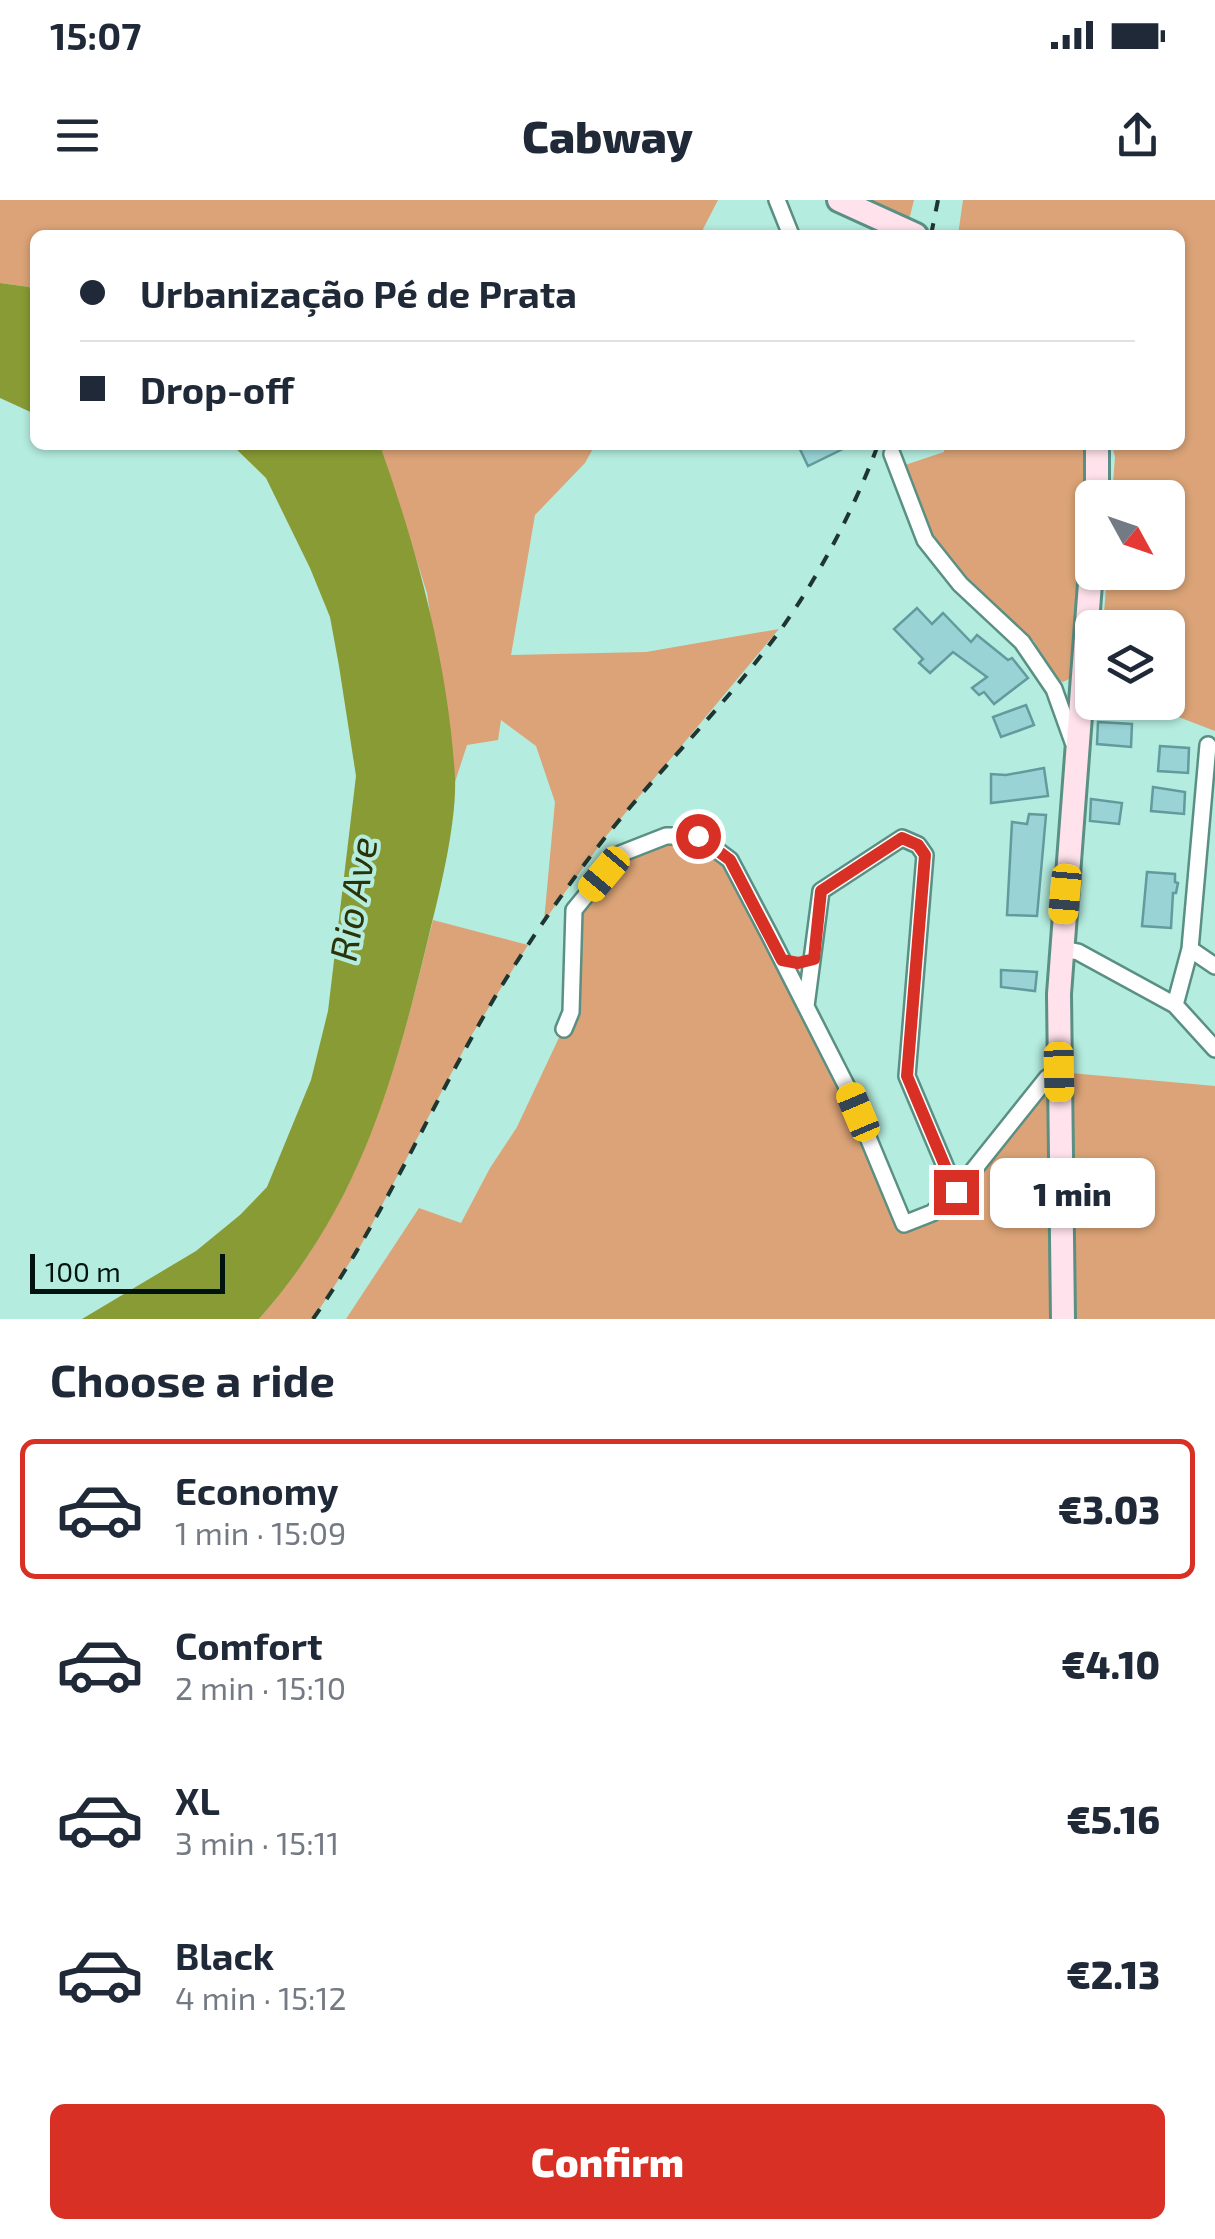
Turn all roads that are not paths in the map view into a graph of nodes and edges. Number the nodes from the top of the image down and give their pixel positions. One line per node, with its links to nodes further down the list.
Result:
1 (777, 200): 3 (street)
2 (839, 200): 4 (street)
3 (789, 230)
4 (904, 230)
5 (1097, 450): 7 (street)
6 (892, 454): 8 (street)
7 (1097, 480)
8 (1054, 690): 9 (street); 12 (street)
9 (1075, 690)
10 (1080, 720): 12 (street)
11 (1208, 744): 13 (street)
12 (1077, 757): 14 (street)
13 (1208, 813): 15 (street)
14 (1062, 949): 19 (street); 23 (street)
15 (1190, 949): 18 (street); 19 (street)
16 (814, 959): 17 (street); 20 (street); 24 (street)
17 (782, 960): 20 (street); 21 (street)
18 (1215, 966)
19 (1175, 1005): 22 (street)
20 (806, 1006): 24 (street)
21 (564, 1029)
22 (1215, 1049)
23 (1059, 1082): 24 (street); 25 (street)
24 (956, 1192)
25 (1063, 1319)

